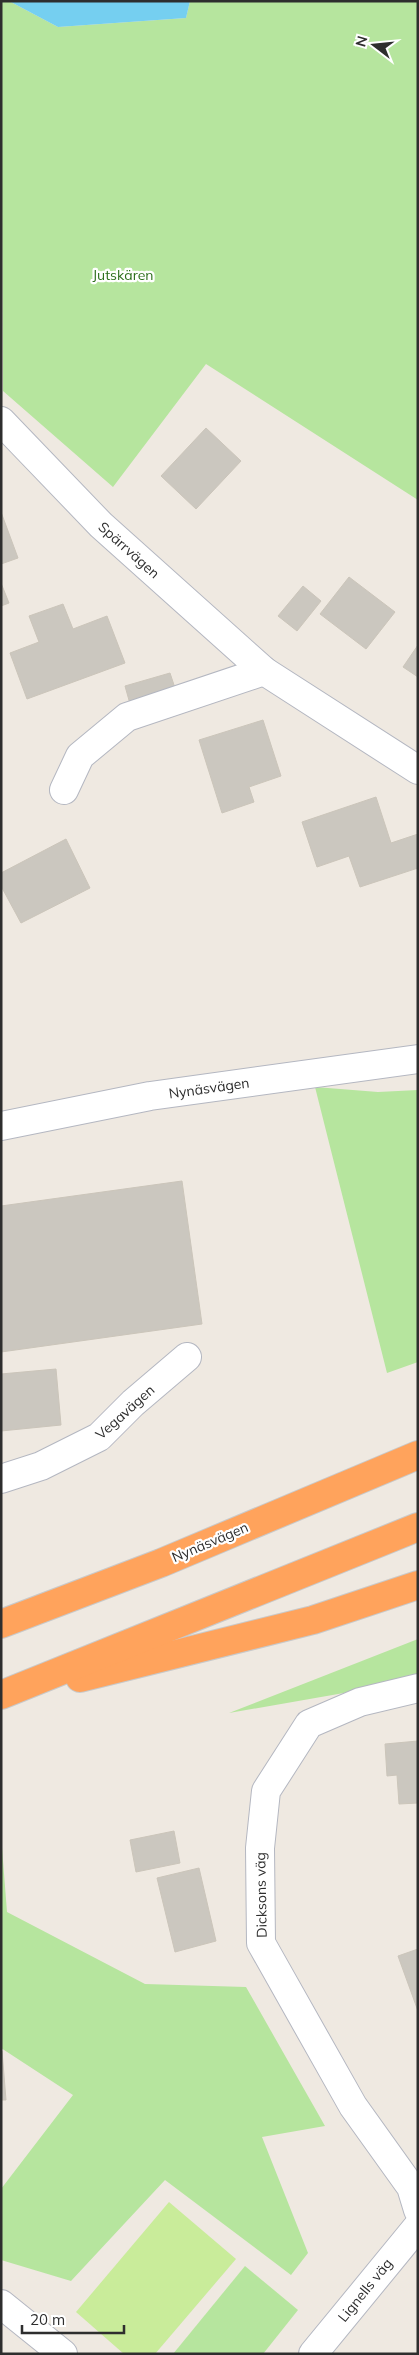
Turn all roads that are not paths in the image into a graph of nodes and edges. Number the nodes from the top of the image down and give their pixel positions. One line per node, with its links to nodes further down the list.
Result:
1 (1, 421): 2 (street, Spärrvägen)
2 (264, 671): 3 (street, Spärrvägen); 4 (street)
3 (418, 770)
4 (64, 790)
5 (418, 1059): 6 (street, Nynäsvägen)
6 (1, 1126)
7 (187, 1357): 9 (street, Vegavägen)
8 (418, 1455): 12 (highway, Nynäsvägen)
9 (1, 1479)
10 (418, 1527): 14 (highway)
11 (418, 1585): 14 (highway)
12 (1, 1624)
13 (418, 1688): 15 (street, Dicksons väg)
14 (1, 1696)
15 (418, 2210)
16 (418, 2226): 19 (street, Lignells väg)
17 (1, 2304): 18 (street)
18 (63, 2354)
19 (313, 2354)

